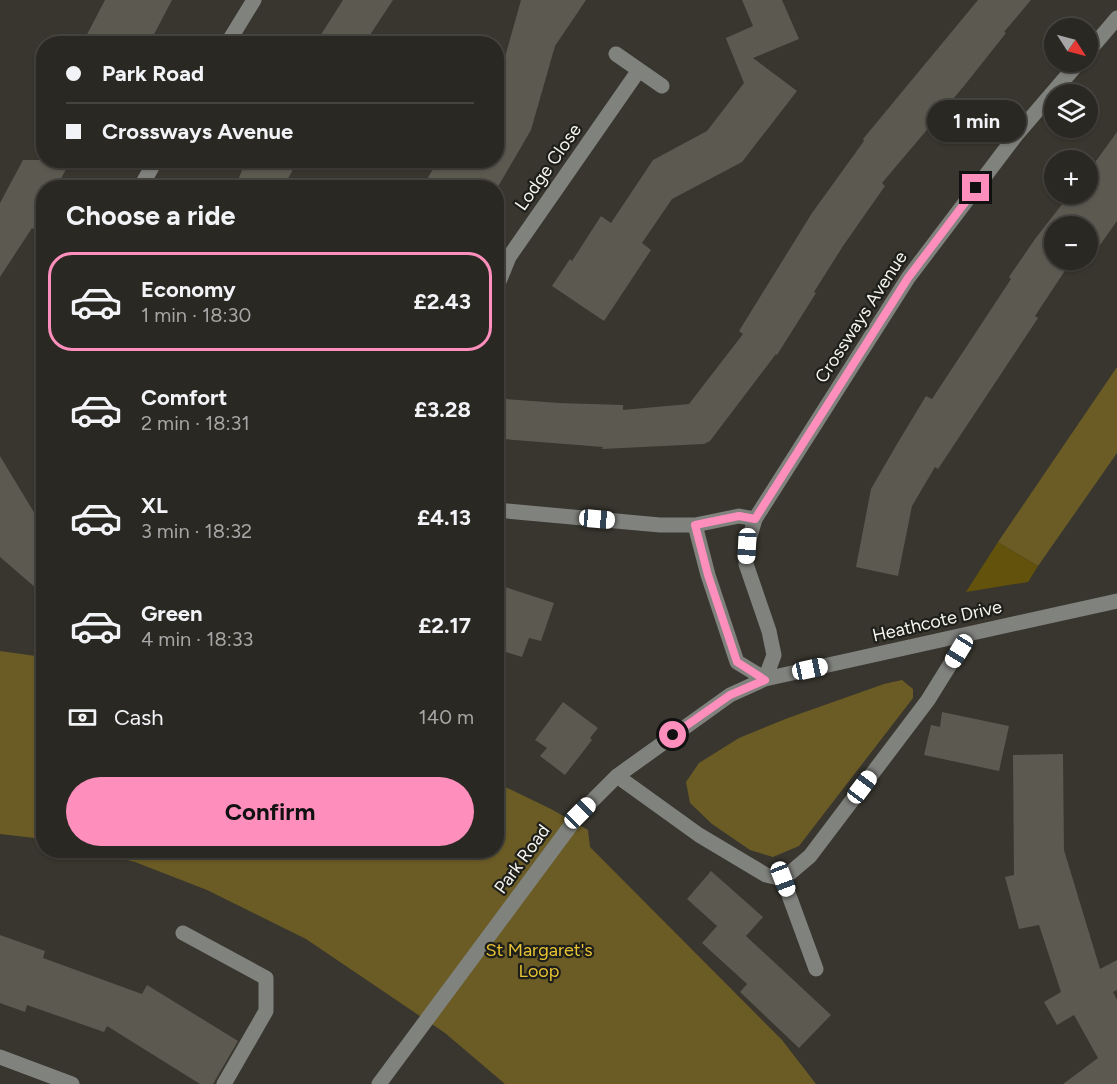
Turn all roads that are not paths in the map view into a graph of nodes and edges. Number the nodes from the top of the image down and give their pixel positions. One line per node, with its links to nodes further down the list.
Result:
1 (254, 0): 3 (street)
2 (1117, 18): 4 (street)
3 (232, 36)
4 (1098, 40)
5 (616, 54): 6 (street)
6 (639, 70): 8 (street); 9 (street, Lodge Close)
7 (1070, 72): 11 (street, Crossways Avenue)
8 (662, 86)
9 (504, 269)
10 (504, 511): 12 (street)
11 (755, 519): 12 (street); 15 (street, Crossways Avenue)
12 (695, 525): 15 (street)
13 (1117, 601): 14 (street, Heathcote Drive)
14 (969, 634): 15 (street, Heathcote Drive); 17 (street)
15 (765, 680): 16 (street, Park Road)
16 (617, 776): 17 (street); 23 (street, Park Road)
17 (783, 879): 19 (street)
18 (183, 933): 22 (street)
19 (816, 969)
20 (0, 1058): 21 (street)
21 (72, 1084)
22 (224, 1084)
23 (379, 1084)

